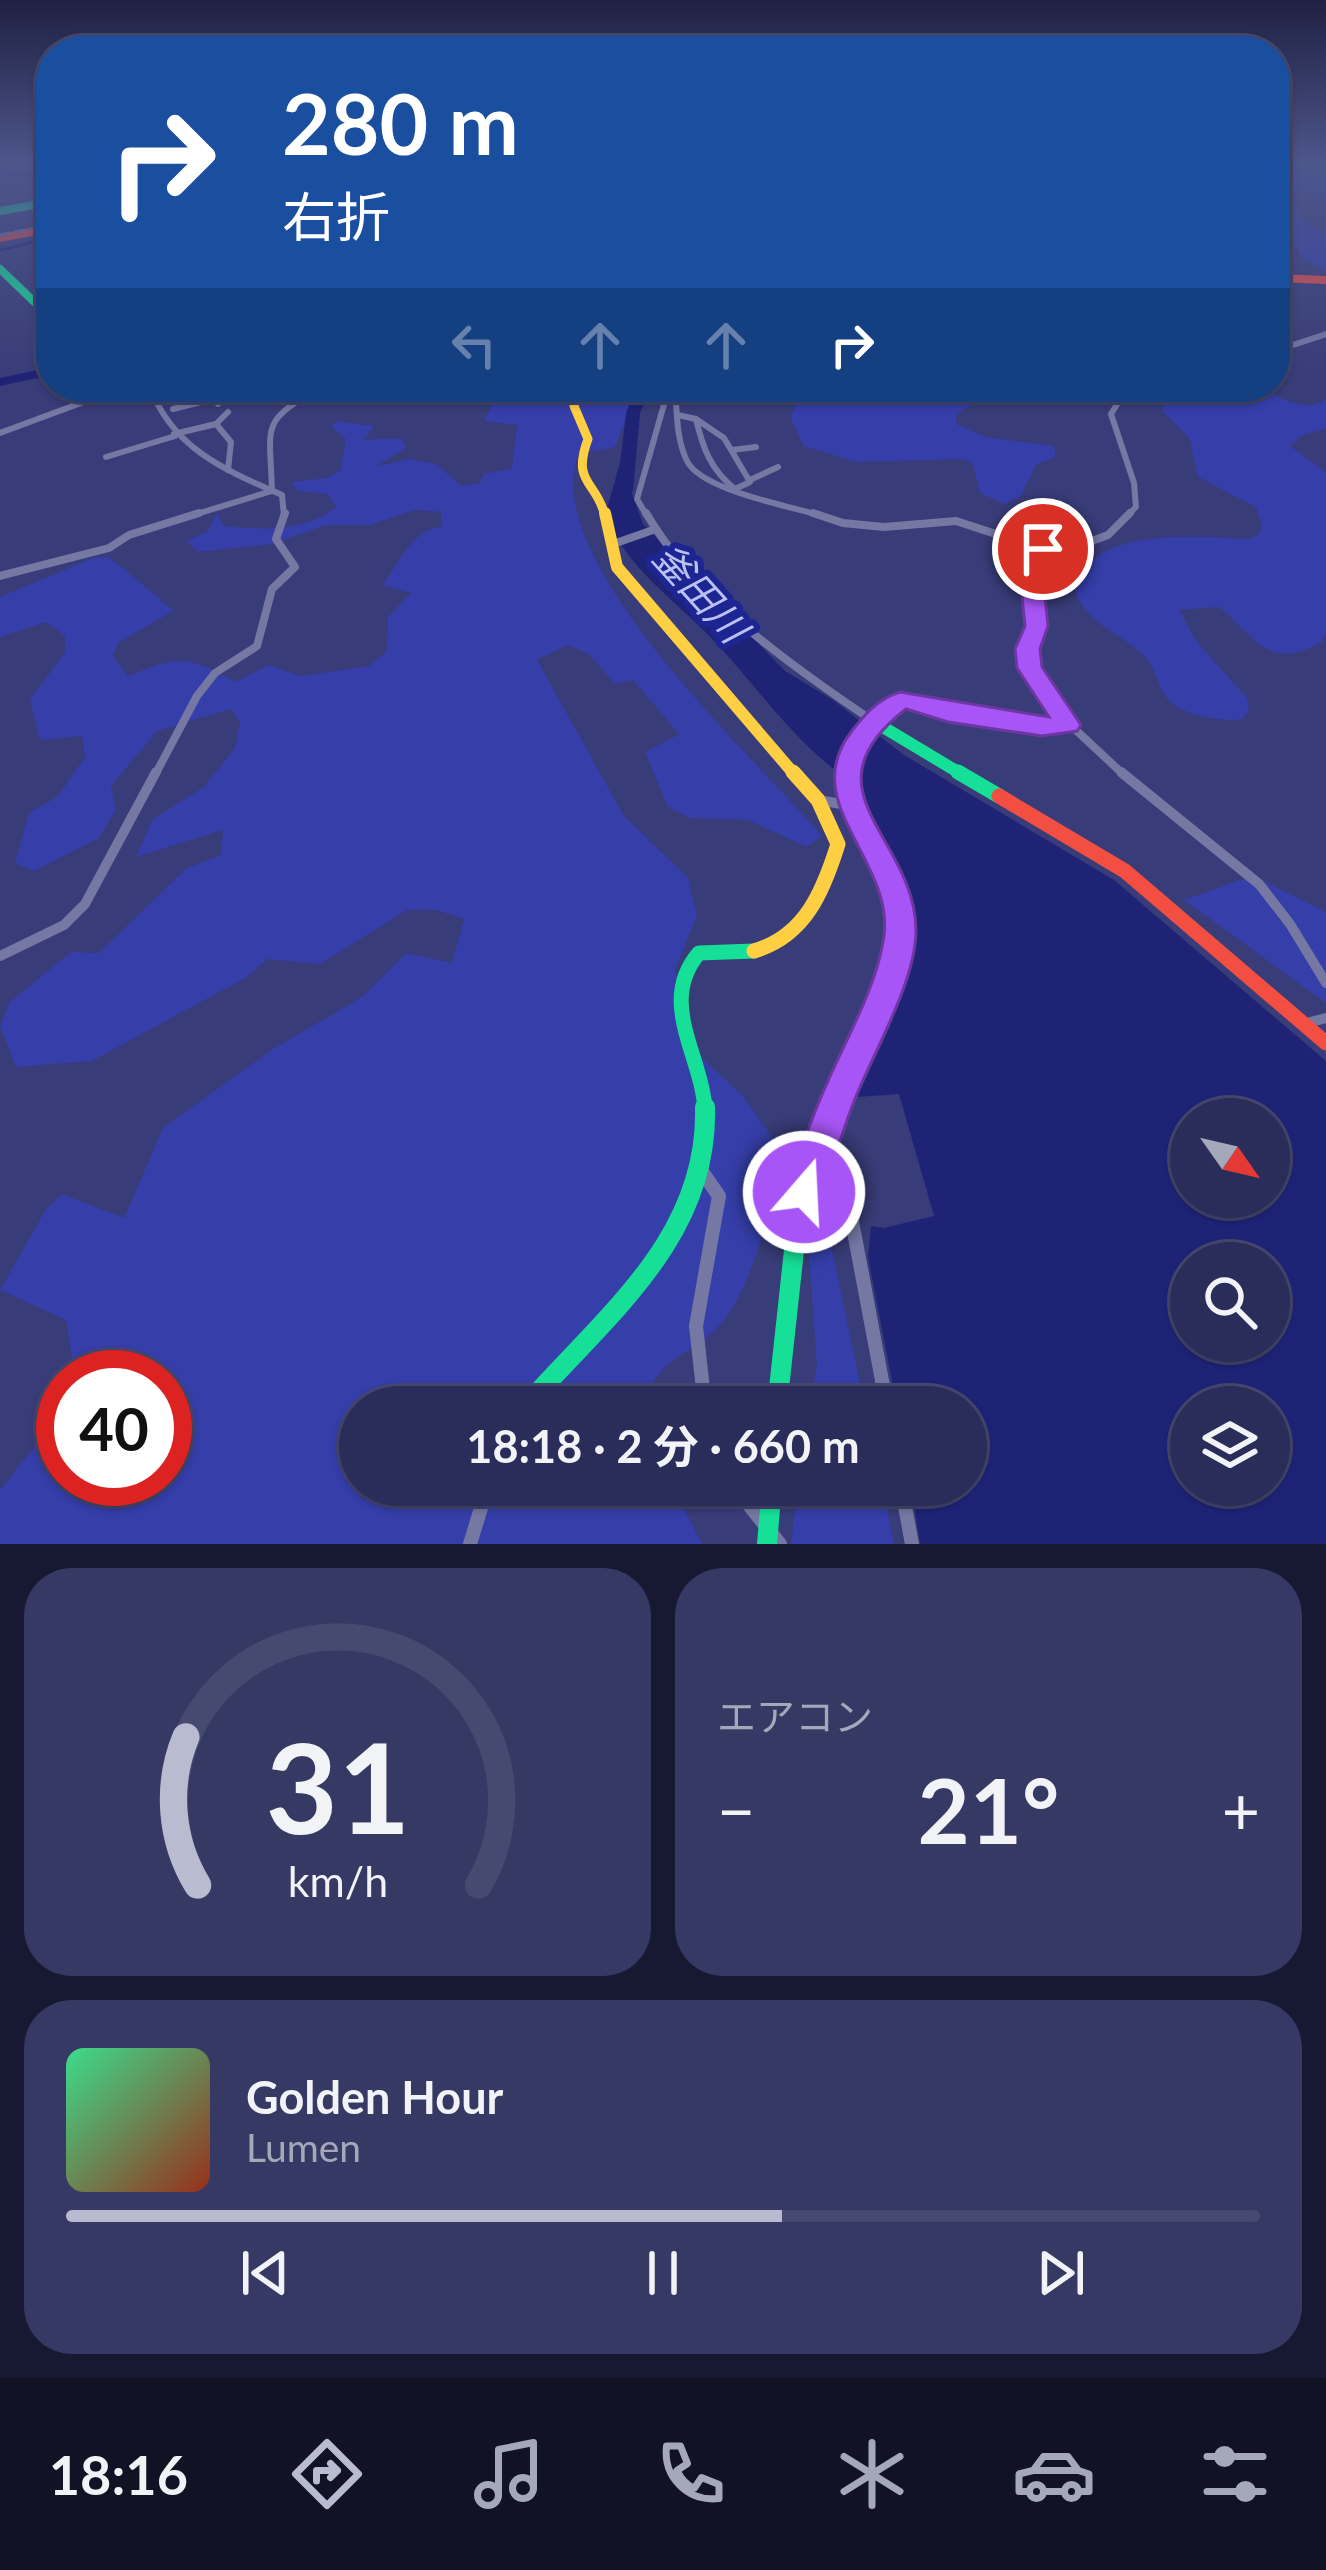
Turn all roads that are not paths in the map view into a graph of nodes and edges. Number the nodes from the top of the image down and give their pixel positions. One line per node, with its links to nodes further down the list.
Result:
1 (0, 269): 4 (main road)
2 (1290, 279): 3 (main road)
3 (1326, 280)
4 (7, 283): 5 (main road)
5 (36, 306)
6 (1326, 334): 7 (street)
7 (1290, 346)
8 (84, 402): 23 (street)
9 (156, 402): 19 (street)
10 (180, 402): 17 (street)
11 (211, 402): 17 (street)
12 (295, 402): 31 (street)
13 (575, 402): 34 (main road)
14 (667, 402): 33 (street)
15 (675, 402): 20 (street)
16 (1119, 402): 35 (street)
17 (172, 409): 19 (street)
18 (228, 412): 22 (street)
19 (160, 414): 24 (street)
20 (678, 415): 21 (street); 32 (street)
21 (695, 418): 26 (street); 32 (street)
22 (216, 424): 24 (street); 29 (street)
23 (0, 434)
24 (174, 435): 27 (street); 29 (street)
25 (756, 448): 26 (street)
26 (732, 450): 30 (street)
27 (106, 457)
28 (778, 467): 30 (street)
29 (228, 470): 31 (street)
30 (752, 478): 32 (street)
31 (272, 490): 36 (street); 41 (street)
32 (735, 490): 35 (street)
33 (652, 530): 34 (street); 37 (street)
34 (612, 545): 39 (main road)
35 (1057, 554): 38 (street)
36 (0, 576)
37 (870, 725): 38 (street); 40 (main road); 44 (main road)
38 (1068, 725): 42 (street)
39 (818, 800): 40 (street); 47 (main road)
40 (853, 806): 46 (main road)
41 (0, 956)
42 (1326, 983)
43 (1326, 1018): 44 (street)
44 (1303, 1024): 45 (main road)
45 (1326, 1042)
46 (820, 1146): 50 (main road); 51 (street)
47 (700, 1170): 48 (main road); 49 (street)
48 (540, 1386)
49 (700, 1386)
50 (778, 1386)
51 (883, 1386)
52 (482, 1506): 57 (street)
53 (746, 1506): 56 (street)
54 (770, 1506): 56 (main road)
55 (906, 1506): 59 (street)
56 (768, 1536): 58 (street)
57 (470, 1544)
58 (780, 1544)
59 (912, 1544)

